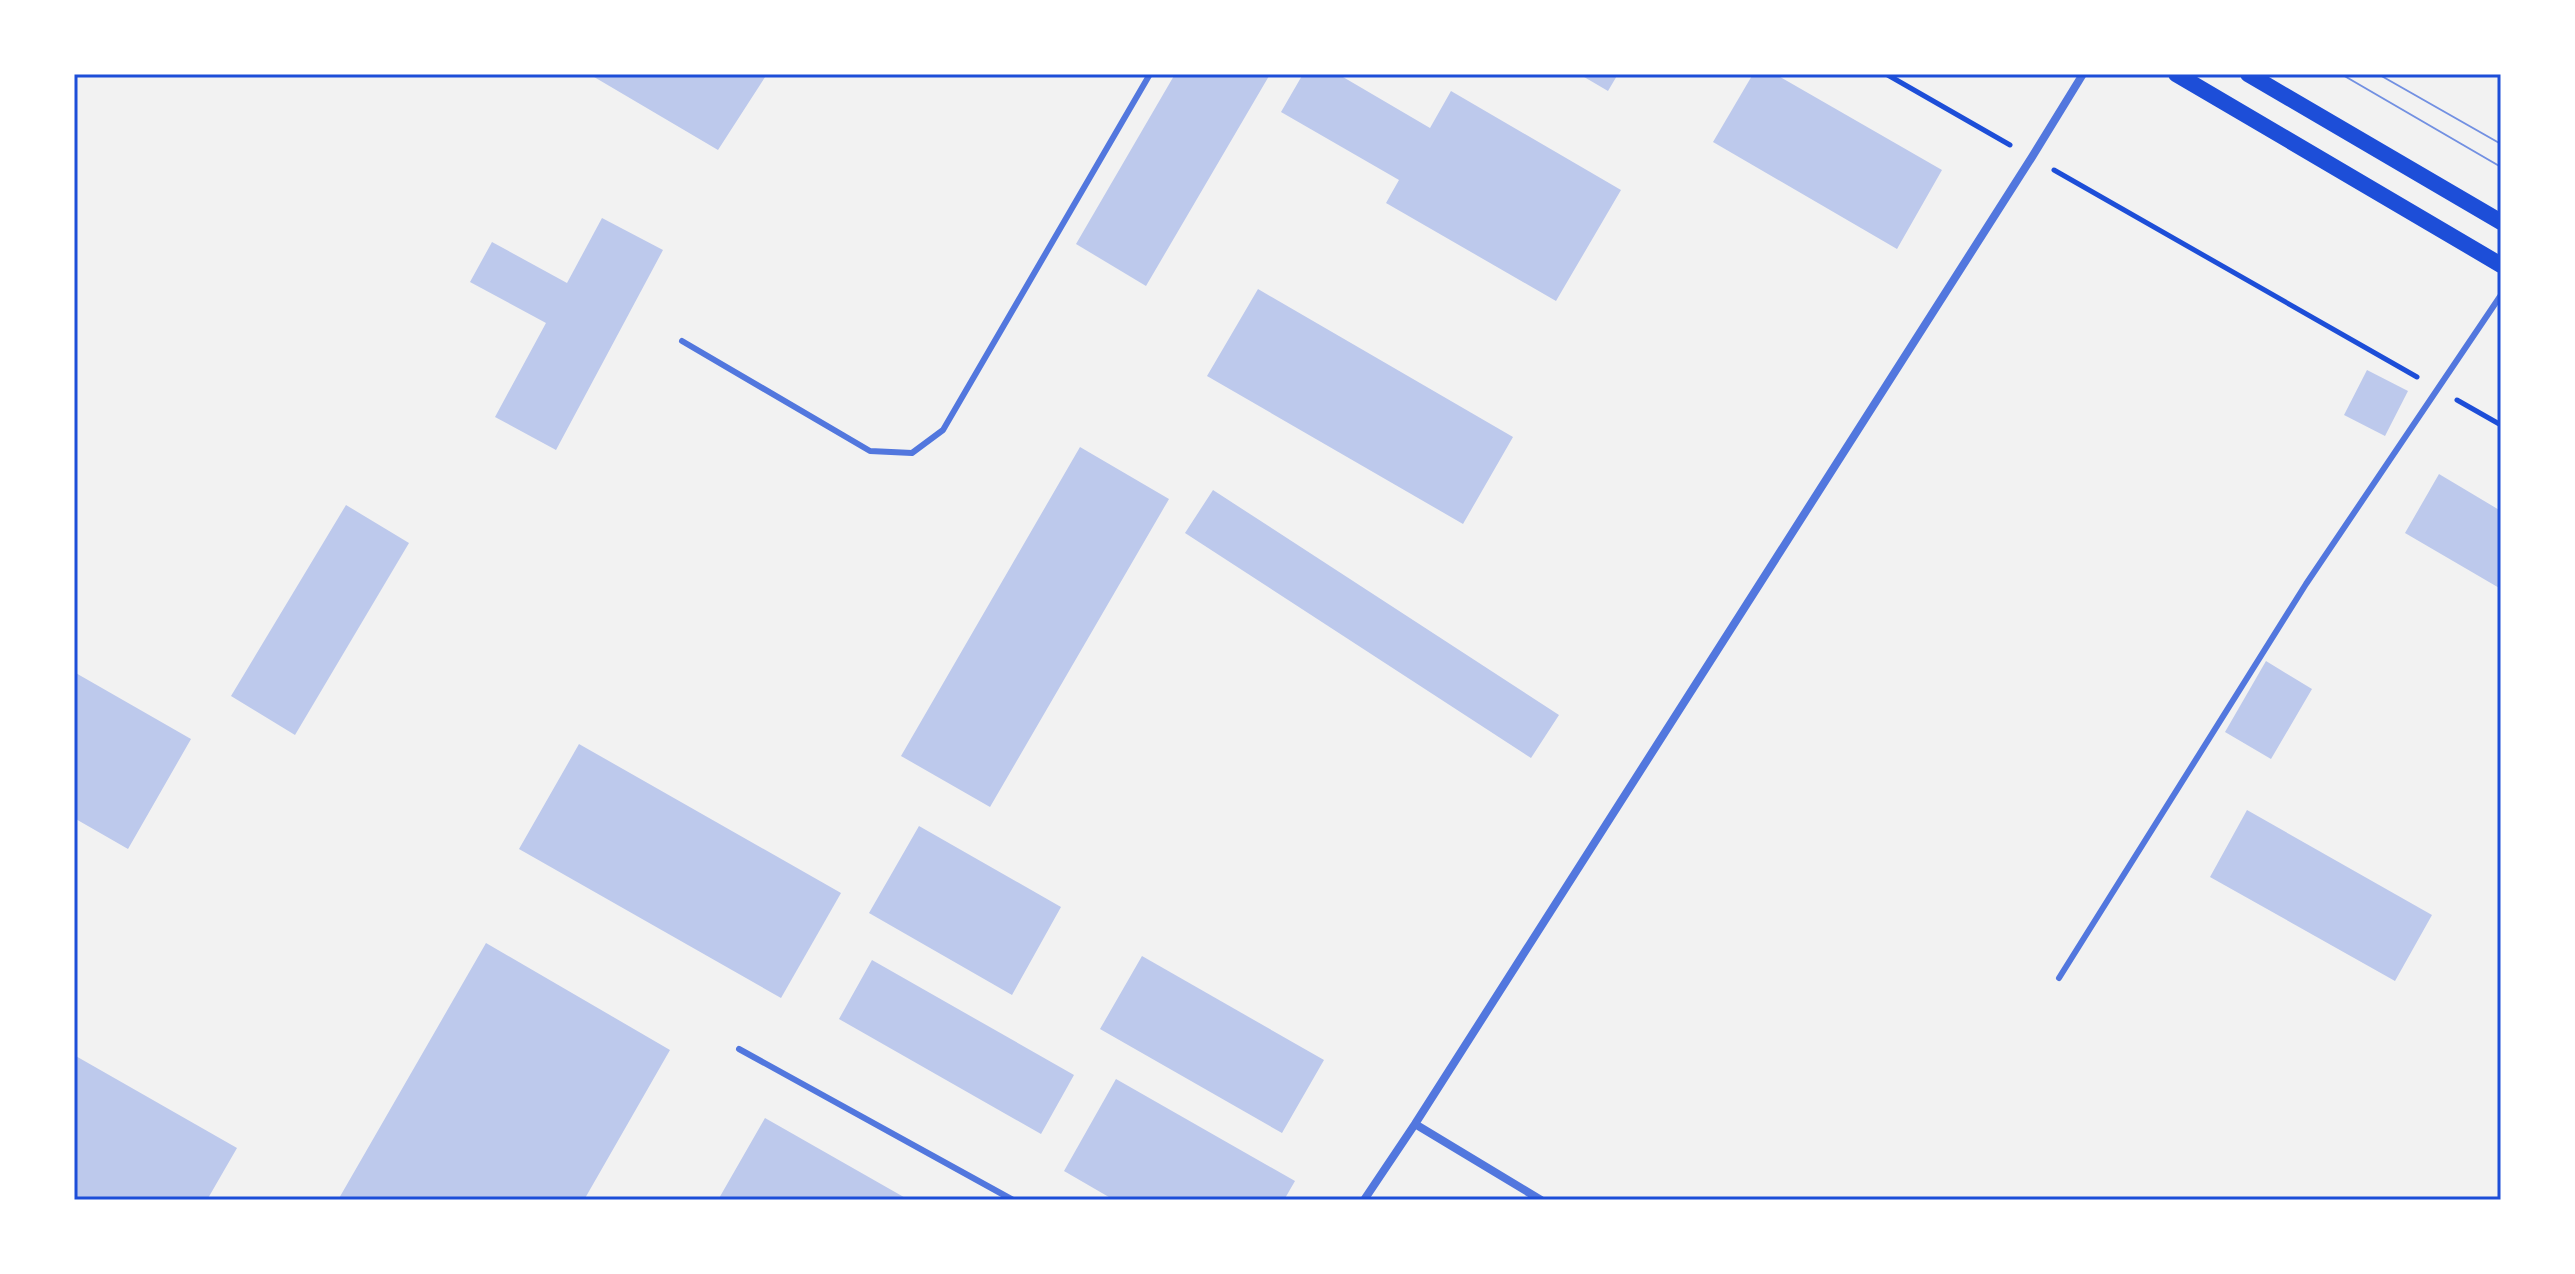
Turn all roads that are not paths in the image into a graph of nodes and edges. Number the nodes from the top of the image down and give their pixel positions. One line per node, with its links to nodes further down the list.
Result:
1 (1150, 74): 8 (lane)
2 (2083, 74): 11 (street)
3 (2176, 74): 6 (main road)
4 (2248, 74): 5 (main road)
5 (2501, 222)
6 (2501, 265)
7 (2501, 295): 9 (lane)
8 (682, 341)
9 (2059, 978)
10 (739, 1049): 12 (lane)
11 (1415, 1124): 13 (street); 14 (street)
12 (1013, 1200)
13 (1364, 1200)
14 (1541, 1200)

